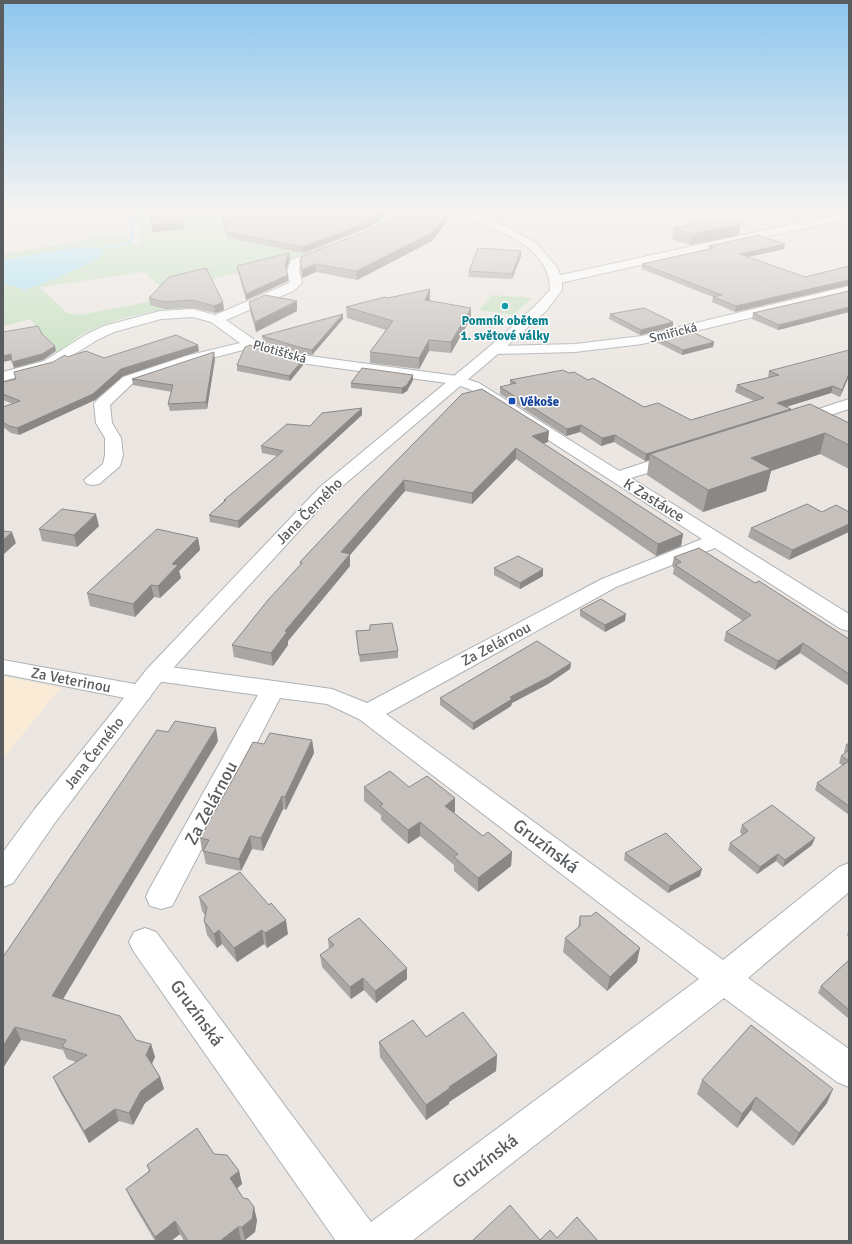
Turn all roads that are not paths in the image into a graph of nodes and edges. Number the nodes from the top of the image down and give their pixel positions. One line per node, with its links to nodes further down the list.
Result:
1 (294, 267): 6 (street)
2 (551, 267): 4 (street)
3 (615, 267): 4 (street)
4 (556, 280): 8 (street, Jana Černého)
5 (849, 290): 8 (street, Smiřická)
6 (216, 319): 7 (street, Plotišťská); 9 (street, Plotišťská)
7 (251, 344): 10 (street, Plotišťská); 15 (street)
8 (494, 350): 10 (street, Jana Černého)
9 (3, 377)
10 (457, 380): 14 (street, K Zastávce); 19 (street, Jana Černého)
11 (849, 404): 12 (street)
12 (784, 425)
13 (690, 454): 14 (street)
14 (617, 477): 16 (street, K Zastávce)
15 (93, 480)
16 (717, 540): 17 (street, K Zastávce); 22 (street, Za Zelárnou)
17 (849, 624)
18 (3, 667): 21 (street, Za Veterinou)
19 (156, 673): 20 (street); 21 (street, Jana Černého)
20 (273, 688): 22 (street); 25 (street, Za Zelárnou)
21 (140, 694): 23 (street, Jana Černého)
22 (368, 713): 27 (street, Gruzínská)
23 (3, 875)
24 (849, 875): 27 (street, Gruzínská)
25 (160, 897)
26 (145, 942): 29 (street, Gruzínská)
27 (724, 979): 28 (street, Gruzínská); 30 (street, Gruzínská)
28 (849, 1070)
29 (360, 1241)
30 (379, 1241)

